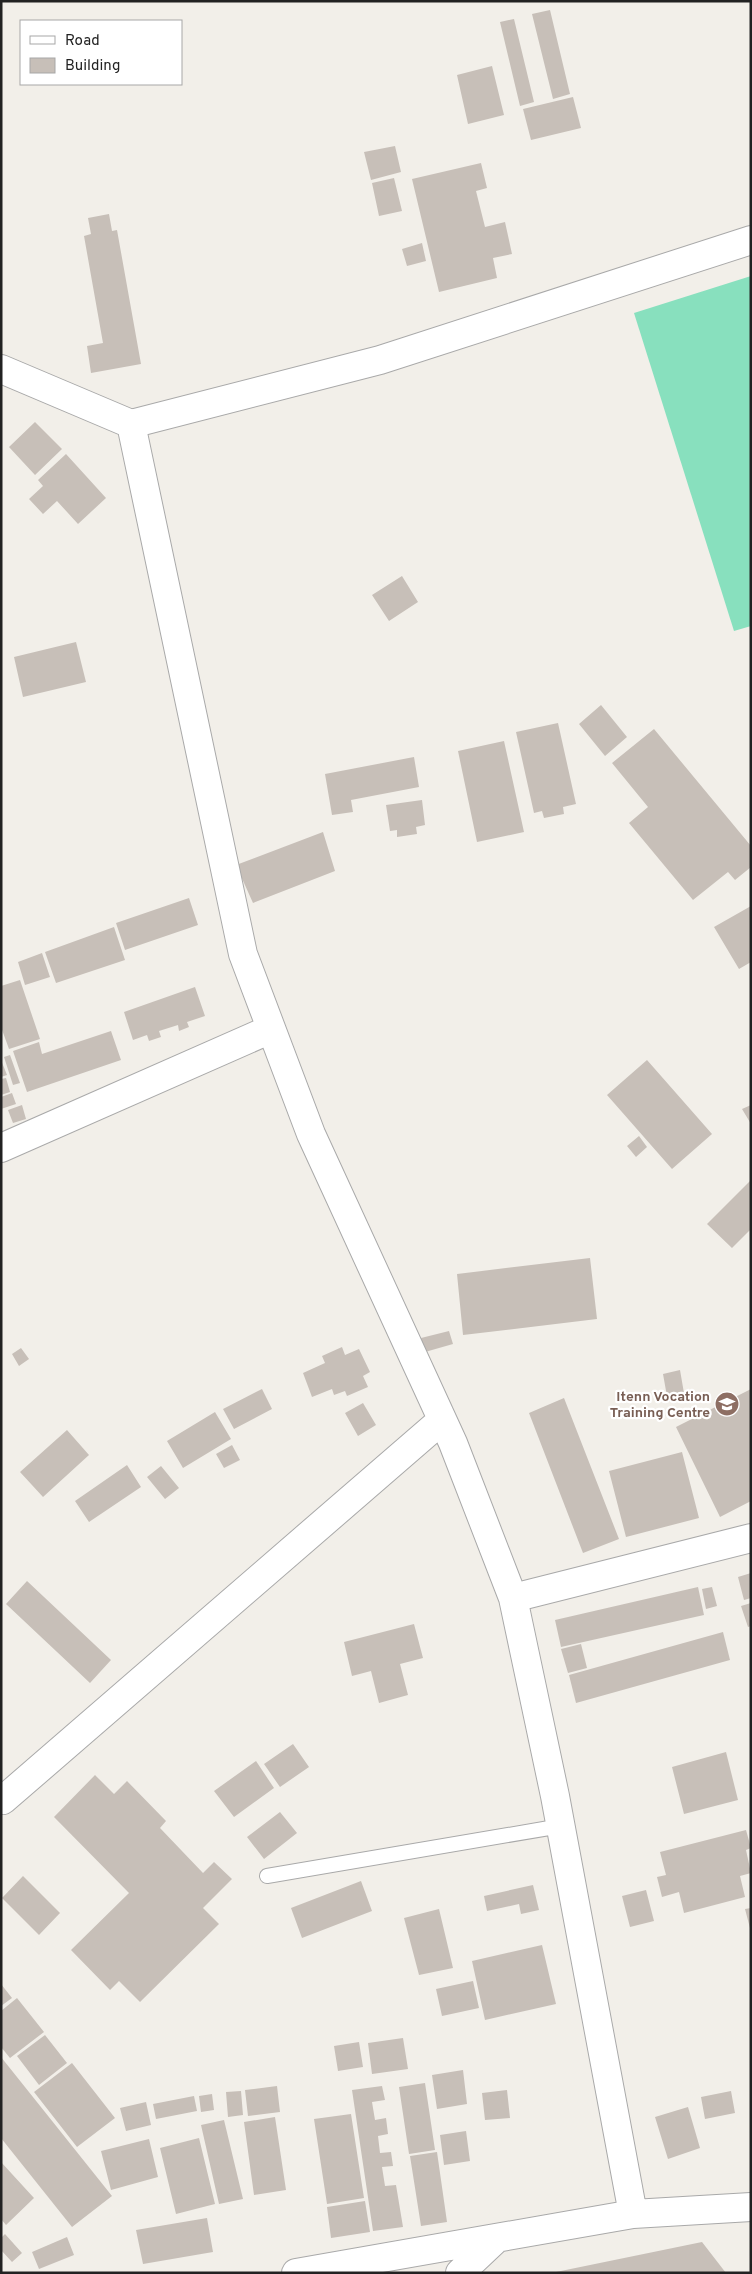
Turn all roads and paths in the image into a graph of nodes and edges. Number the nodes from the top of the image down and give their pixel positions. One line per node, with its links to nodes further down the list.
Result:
1 (751, 240): 3 (street)
2 (7, 377): 3 (street)
3 (131, 424): 4 (street)
4 (271, 1029): 5 (street); 6 (street)
5 (1, 1148)
6 (442, 1420): 8 (street); 9 (street)
7 (751, 1538): 8 (street)
8 (513, 1598): 10 (street)
9 (1, 1799)
10 (561, 1826): 11 (lane); 13 (street)
11 (267, 1876)
12 (751, 2207): 13 (street)
13 (633, 2214): 14 (street)
14 (497, 2238): 15 (street); 16 (street)
15 (296, 2273)
16 (460, 2273)

